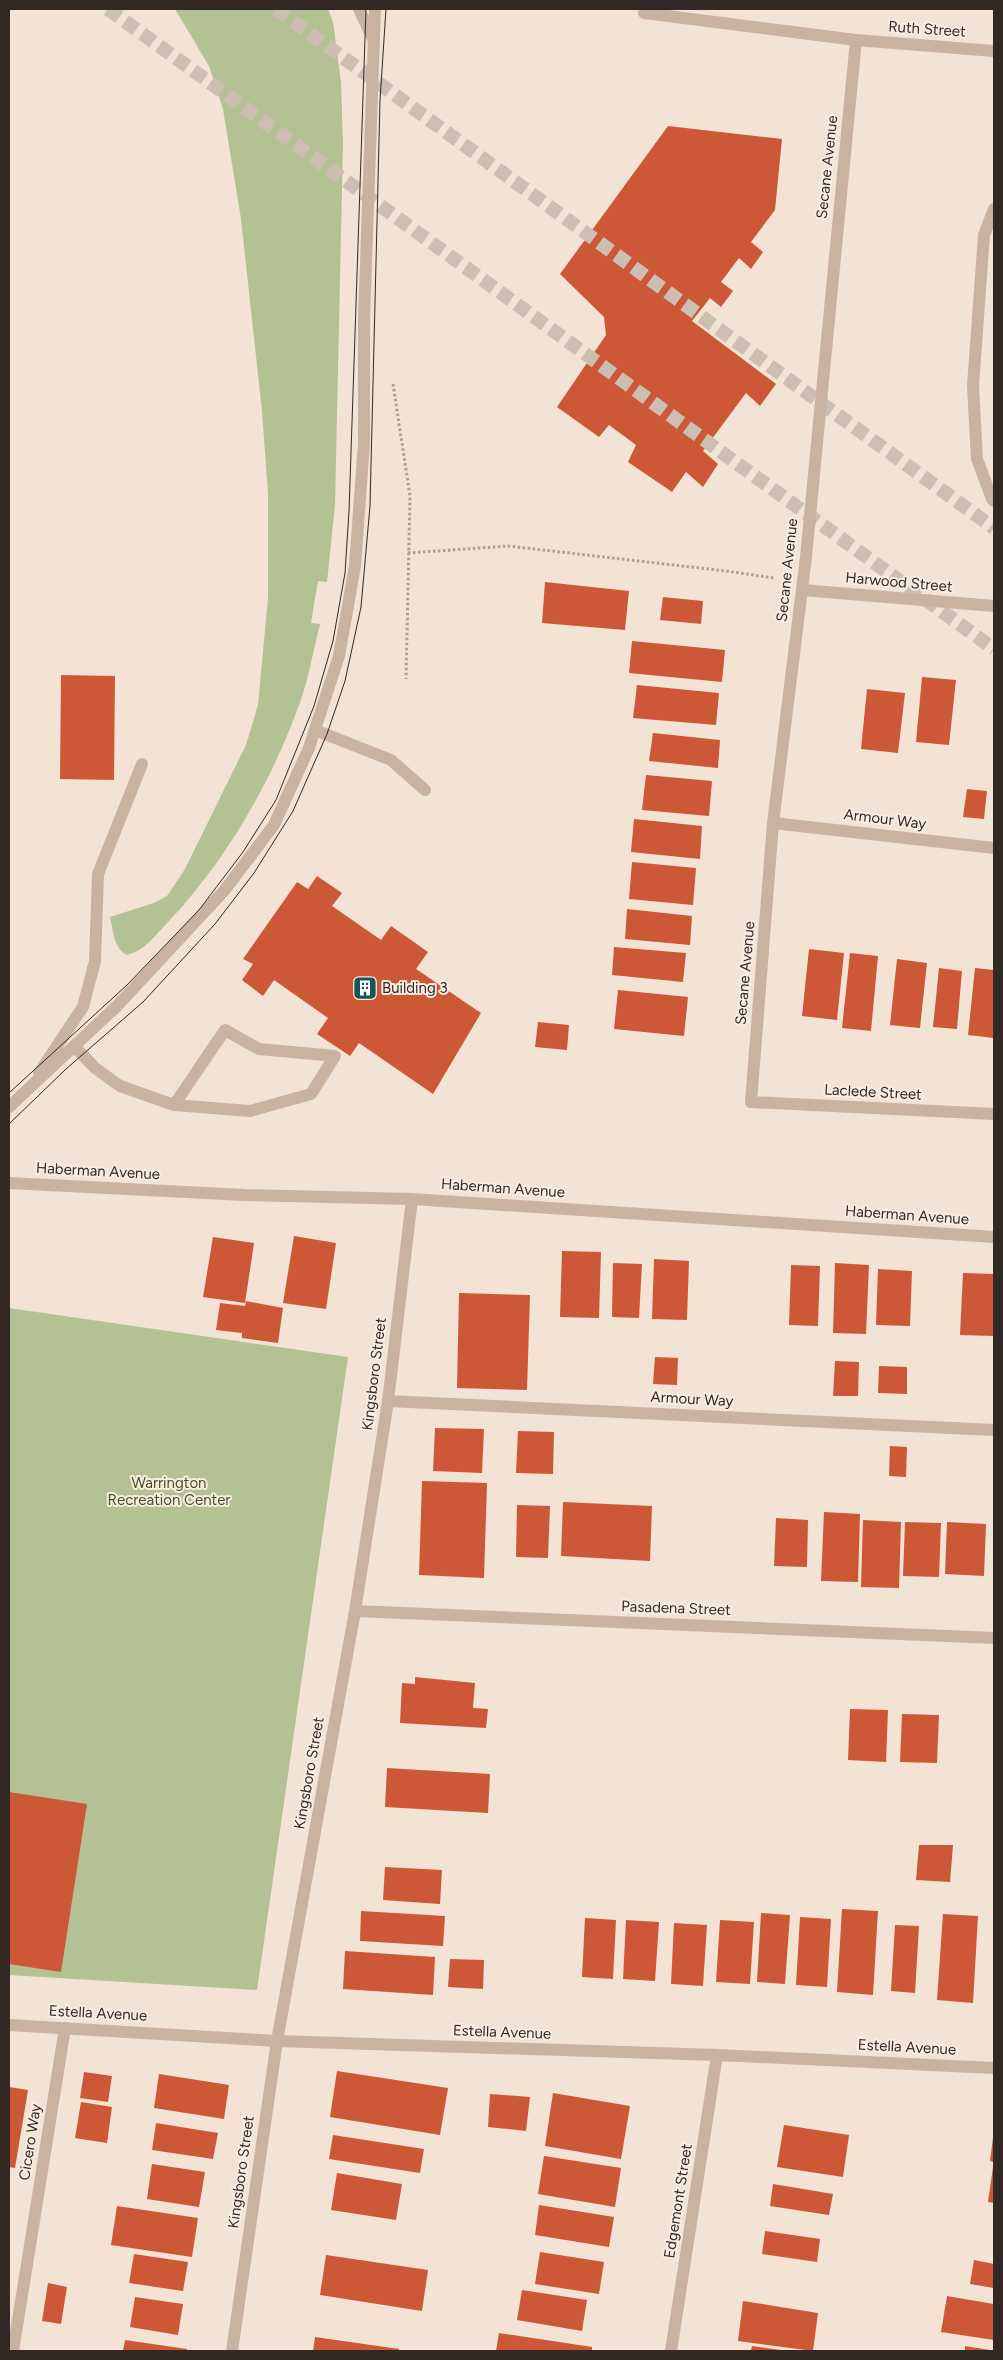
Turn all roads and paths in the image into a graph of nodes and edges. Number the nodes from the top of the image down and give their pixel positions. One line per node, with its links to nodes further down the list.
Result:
1 (359, 9): 4 (street)
2 (375, 9): 4 (street)
3 (645, 9): 5 (street, Ruth Street)
4 (373, 40): 15 (street)
5 (856, 40): 6 (street, Ruth Street); 12 (street, Secane Avenue)
6 (994, 51)
7 (994, 209): 9 (street)
8 (392, 380): 10 (path)
9 (994, 501)
10 (408, 553): 11 (path); 14 (path)
11 (774, 578)
12 (802, 590): 13 (street, Harwood Street); 18 (street, Secane Avenue)
13 (994, 606)
14 (406, 679)
15 (315, 730): 17 (street); 20 (street)
16 (142, 764): 21 (street)
17 (425, 790)
18 (773, 823): 19 (street, Armour Way); 22 (street, Secane Avenue)
19 (994, 848)
20 (74, 1046): 21 (street); 23 (street)
21 (32, 1083): 24 (street)
22 (751, 1102): 25 (street, Laclede Street)
23 (174, 1105): 23 (street)
24 (9, 1106)
25 (994, 1114)
26 (9, 1183): 27 (street, Haberman Avenue)
27 (412, 1199): 28 (street, Haberman Avenue); 29 (street, Kingsboro Street)
28 (994, 1237)
29 (388, 1401): 30 (street, Armour Way); 31 (street, Kingsboro Street)
30 (994, 1430)
31 (356, 1611): 32 (street, Pasadena Street); 35 (street, Kingsboro Street)
32 (994, 1638)
33 (9, 2024): 34 (street, Estella Avenue)
34 (65, 2028): 35 (street, Estella Avenue); 38 (street, Cicero Way)
35 (277, 2041): 36 (street, Estella Avenue); 39 (street, Kingsboro Street)
36 (717, 2055): 37 (street, Estella Avenue); 40 (street, Edgemont Street)
37 (994, 2068)
38 (13, 2351)
39 (232, 2351)
40 (671, 2351)

